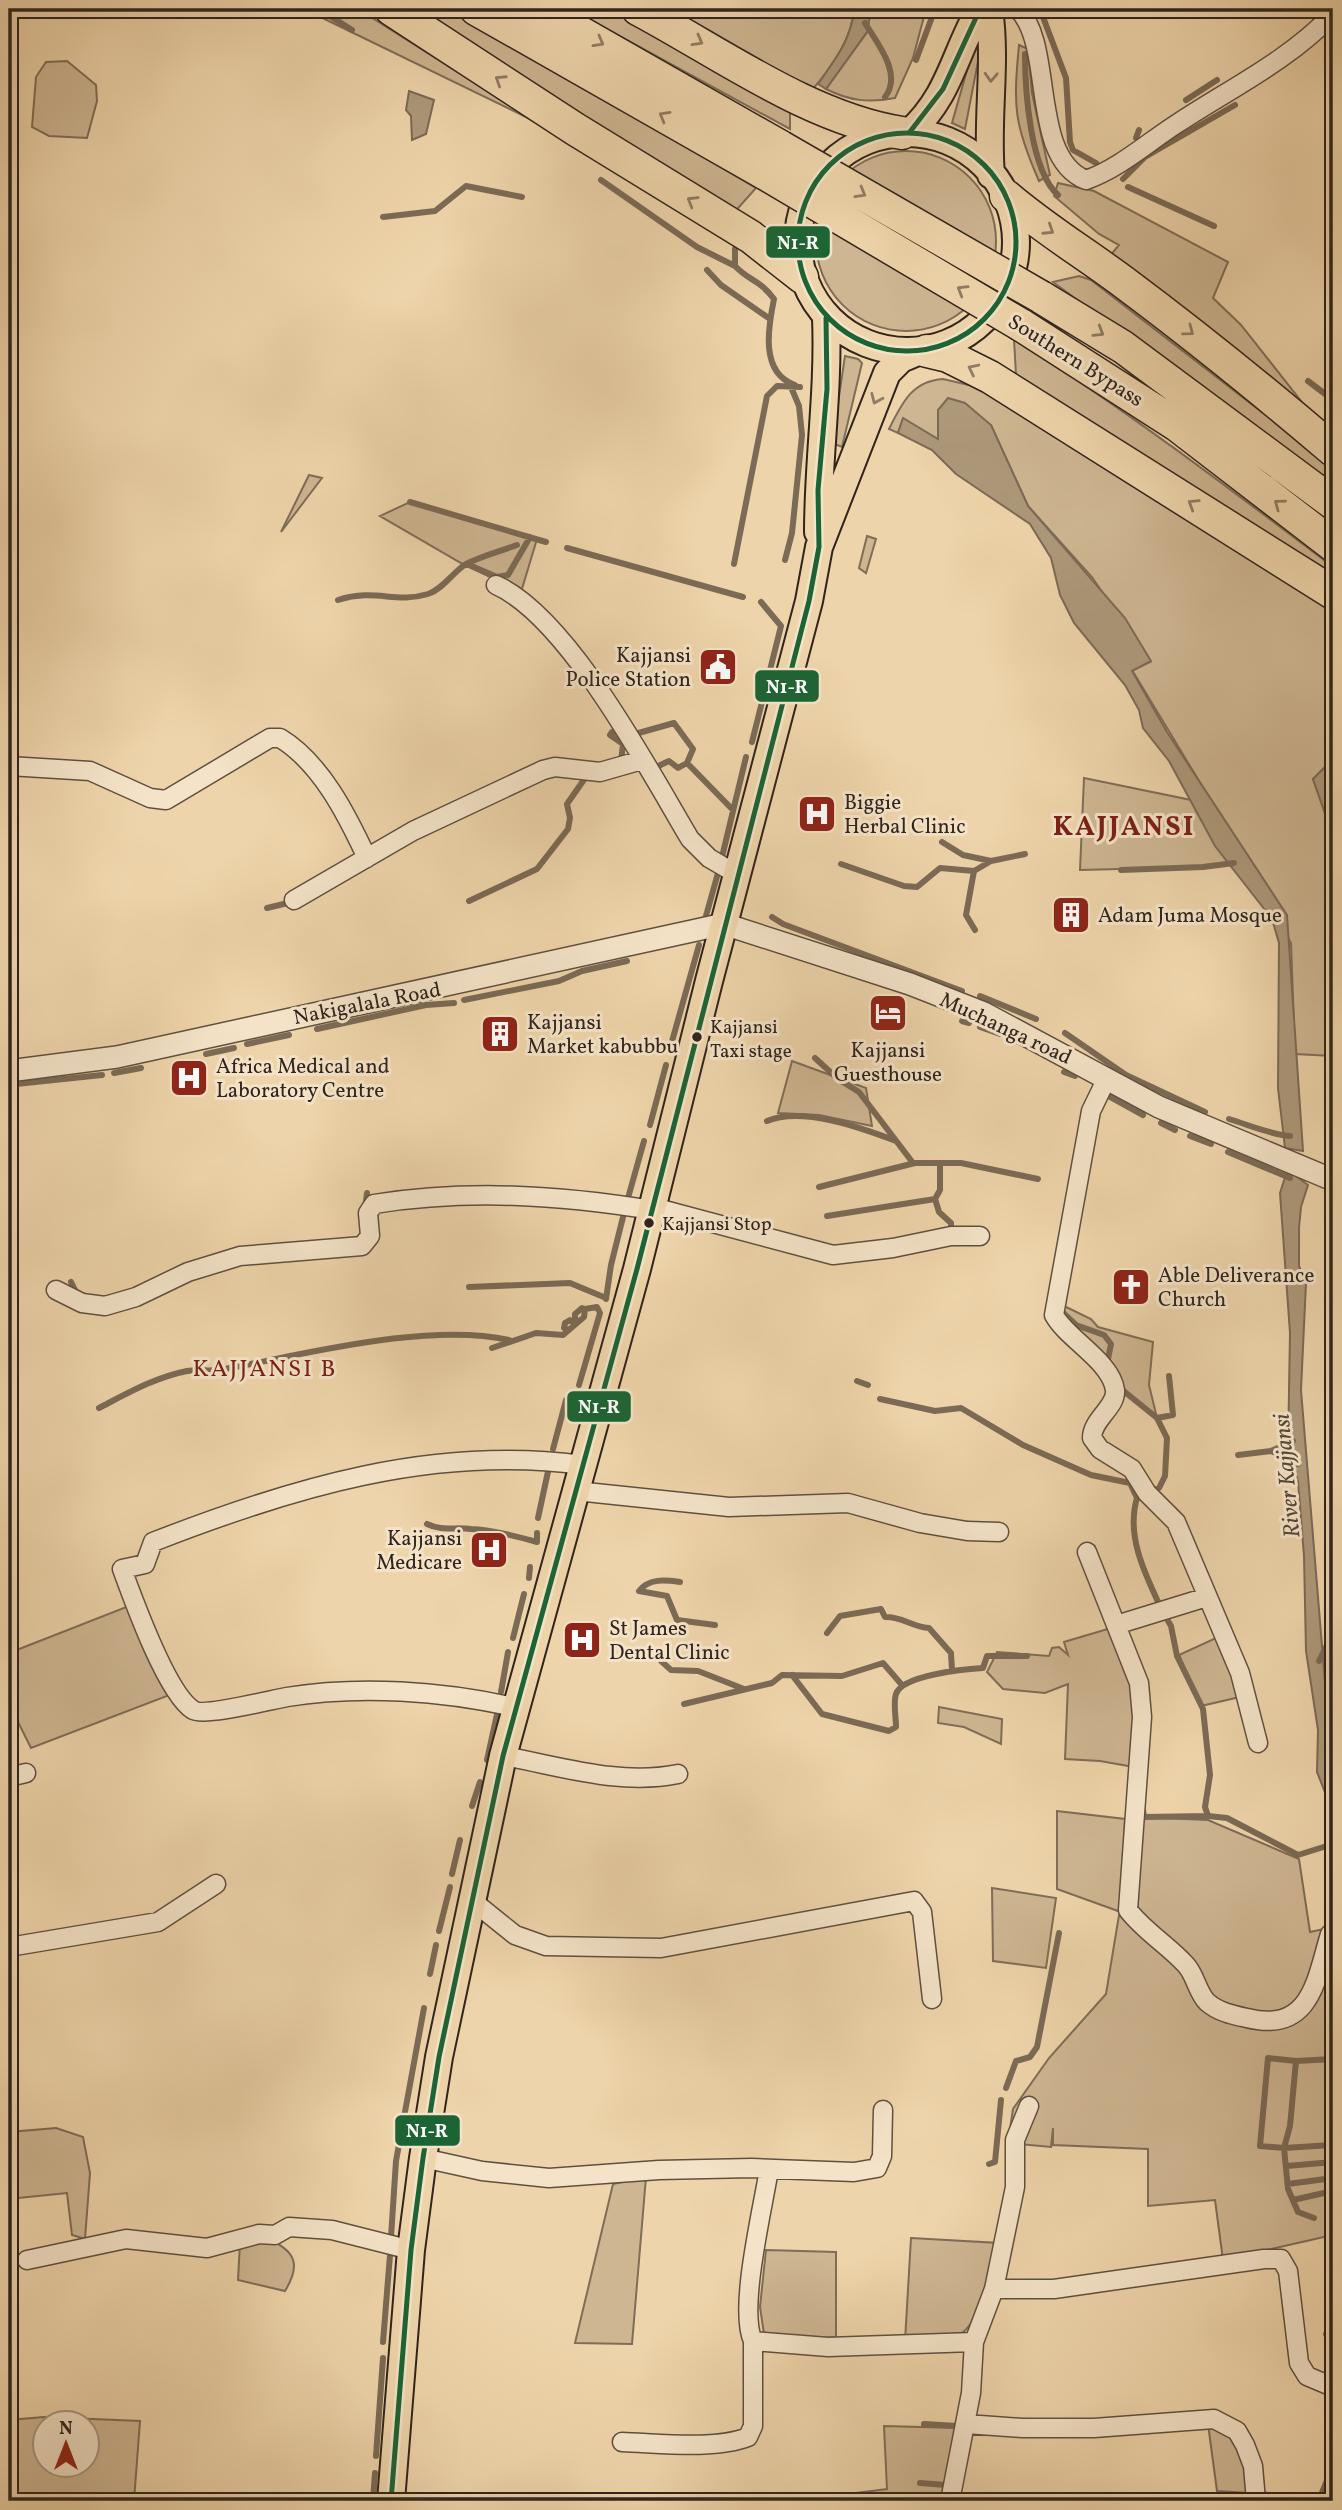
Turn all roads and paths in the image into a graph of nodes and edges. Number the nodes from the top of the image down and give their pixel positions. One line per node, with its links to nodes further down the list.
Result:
1 (391, 9): 11 (highway, one-way to 1)
2 (476, 9): 16 (highway, Southern Bypass, one-way to 2, bridge)
3 (539, 9): 15 (highway, Southern Bypass, one-way to 15, bridge)
4 (638, 9): 9 (highway, one-way to 9)
5 (980, 9): 9 (main road)
6 (989, 9): 10 (main road, one-way to 10)
7 (1018, 9): 8 (street)
8 (1333, 15)
9 (906, 133): 10 (main road); 11 (main road)
10 (998, 185): 13 (main road); 14 (highway, one-way to 14)
11 (802, 277): 12 (main road)
12 (826, 318): 13 (main road); 17 (main road)
13 (923, 351): 17 (main road, one-way to 17); 19 (highway, one-way to 13)
14 (1333, 450)
15 (1333, 503)
16 (1333, 545)
17 (819, 547): 23 (main road)
18 (496, 585): 20 (street)
19 (1333, 593)
20 (642, 760): 22 (street); 23 (street)
21 (9, 766): 22 (street)
22 (367, 858): 24 (street)
23 (738, 875): 25 (main road)
24 (294, 900)
25 (723, 925): 26 (street, Nakigalala Road); 27 (street, Muchanga road); 29 (main road)
26 (9, 1072)
27 (1107, 1078): 28 (street, Muchanga road); 36 (street)
28 (1333, 1180)
29 (653, 1209): 30 (street); 31 (street); 32 (main road)
30 (980, 1236)
31 (56, 1290)
32 (582, 1465): 33 (main road); 38 (street)
33 (576, 1491): 34 (street); 38 (main road)
34 (999, 1532)
35 (1087, 1552): 37 (street)
36 (1207, 1597): 37 (street); 39 (street)
37 (1116, 1625): 44 (street)
38 (514, 1707): 40 (main road)
39 (1258, 1744)
40 (502, 1756): 41 (street); 43 (main road)
41 (678, 1773)
42 (216, 1884): 45 (street)
43 (474, 1902): 46 (street); 49 (main road)
44 (1330, 1934)
45 (9, 1947)
46 (932, 1999)
47 (1029, 2106): 53 (street)
48 (883, 2110): 50 (street)
49 (423, 2158): 50 (street); 51 (main road)
50 (769, 2169): 54 (street)
51 (411, 2250): 52 (street); 59 (main road)
52 (27, 2260)
53 (994, 2289): 55 (street); 56 (street)
54 (753, 2341): 55 (street); 58 (street)
55 (974, 2342): 57 (street)
56 (1333, 2387)
57 (966, 2424): 60 (street); 61 (street)
58 (622, 2442)
59 (391, 2501)
60 (950, 2501)
61 (1255, 2501)

